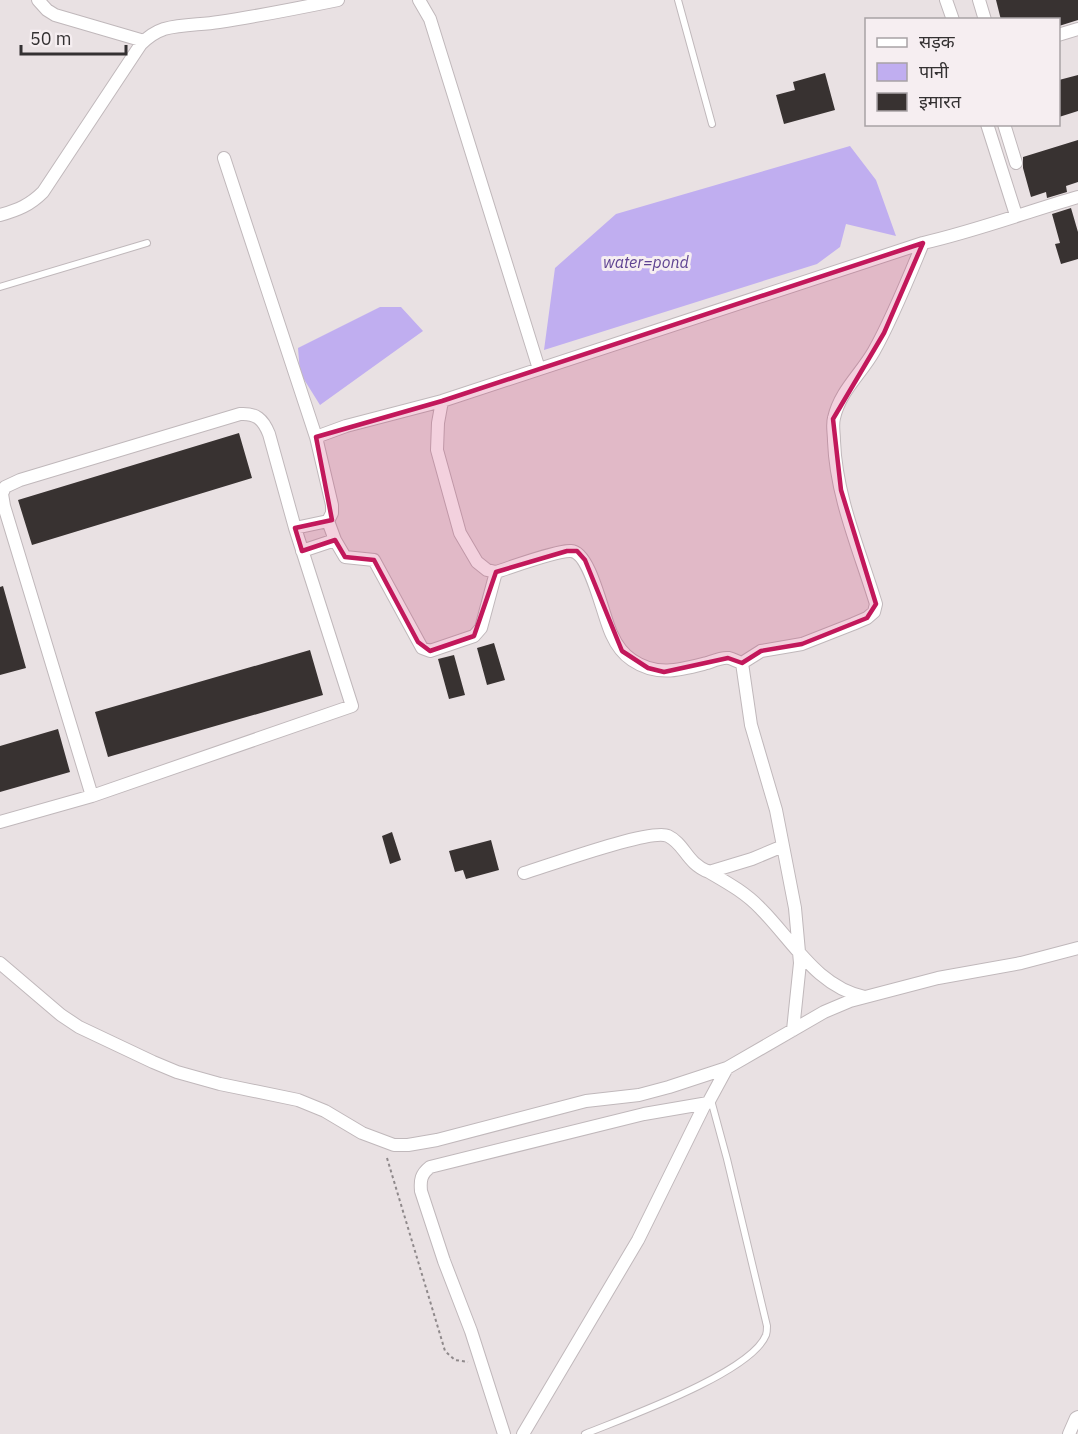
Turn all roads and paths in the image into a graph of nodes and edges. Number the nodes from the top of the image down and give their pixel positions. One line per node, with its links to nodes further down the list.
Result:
1 (38, 0): 11 (street)
2 (338, 0): 11 (street)
3 (419, 0): 23 (street)
4 (678, 0): 12 (lane)
5 (946, 0): 7 (street)
6 (979, 0): 8 (street)
7 (952, 18)
8 (984, 18)
9 (1078, 29): 10 (street)
10 (1060, 35)
11 (144, 41): 18 (street)
12 (712, 124)
13 (988, 126): 19 (street)
14 (1005, 126): 16 (street)
15 (224, 158): 25 (street)
16 (1016, 164)
17 (1077, 198): 19 (street)
18 (0, 215)
19 (1016, 215): 21 (street)
20 (147, 243): 22 (lane)
21 (923, 243): 23 (street); 31 (street)
22 (0, 287)
23 (539, 369): 24 (street)
24 (442, 401): 25 (street); 30 (street)
25 (316, 437): 26 (street)
26 (328, 521): 27 (street); 28 (street)
27 (295, 528): 29 (street); 32 (street)
28 (335, 540): 29 (street); 30 (street)
29 (302, 551): 32 (street)
30 (496, 572): 31 (street)
31 (742, 663): 34 (street)
32 (92, 796): 33 (street)
33 (0, 822)
34 (783, 846): 35 (street); 38 (street)
35 (709, 872): 36 (street); 38 (street)
36 (524, 873)
37 (1078, 948): 40 (street)
38 (799, 954): 40 (street); 41 (street)
39 (0, 963): 44 (street)
40 (866, 997): 41 (street)
41 (793, 1030): 42 (street)
42 (727, 1068): 43 (street); 44 (street)
43 (708, 1102): 45 (street); 48 (street); 49 (lane)
44 (382, 1142): 45 (path)
45 (482, 1366): 47 (street)
46 (1078, 1417): 50 (street)
47 (504, 1434)
48 (524, 1434)
49 (585, 1434)
50 (1069, 1434)

